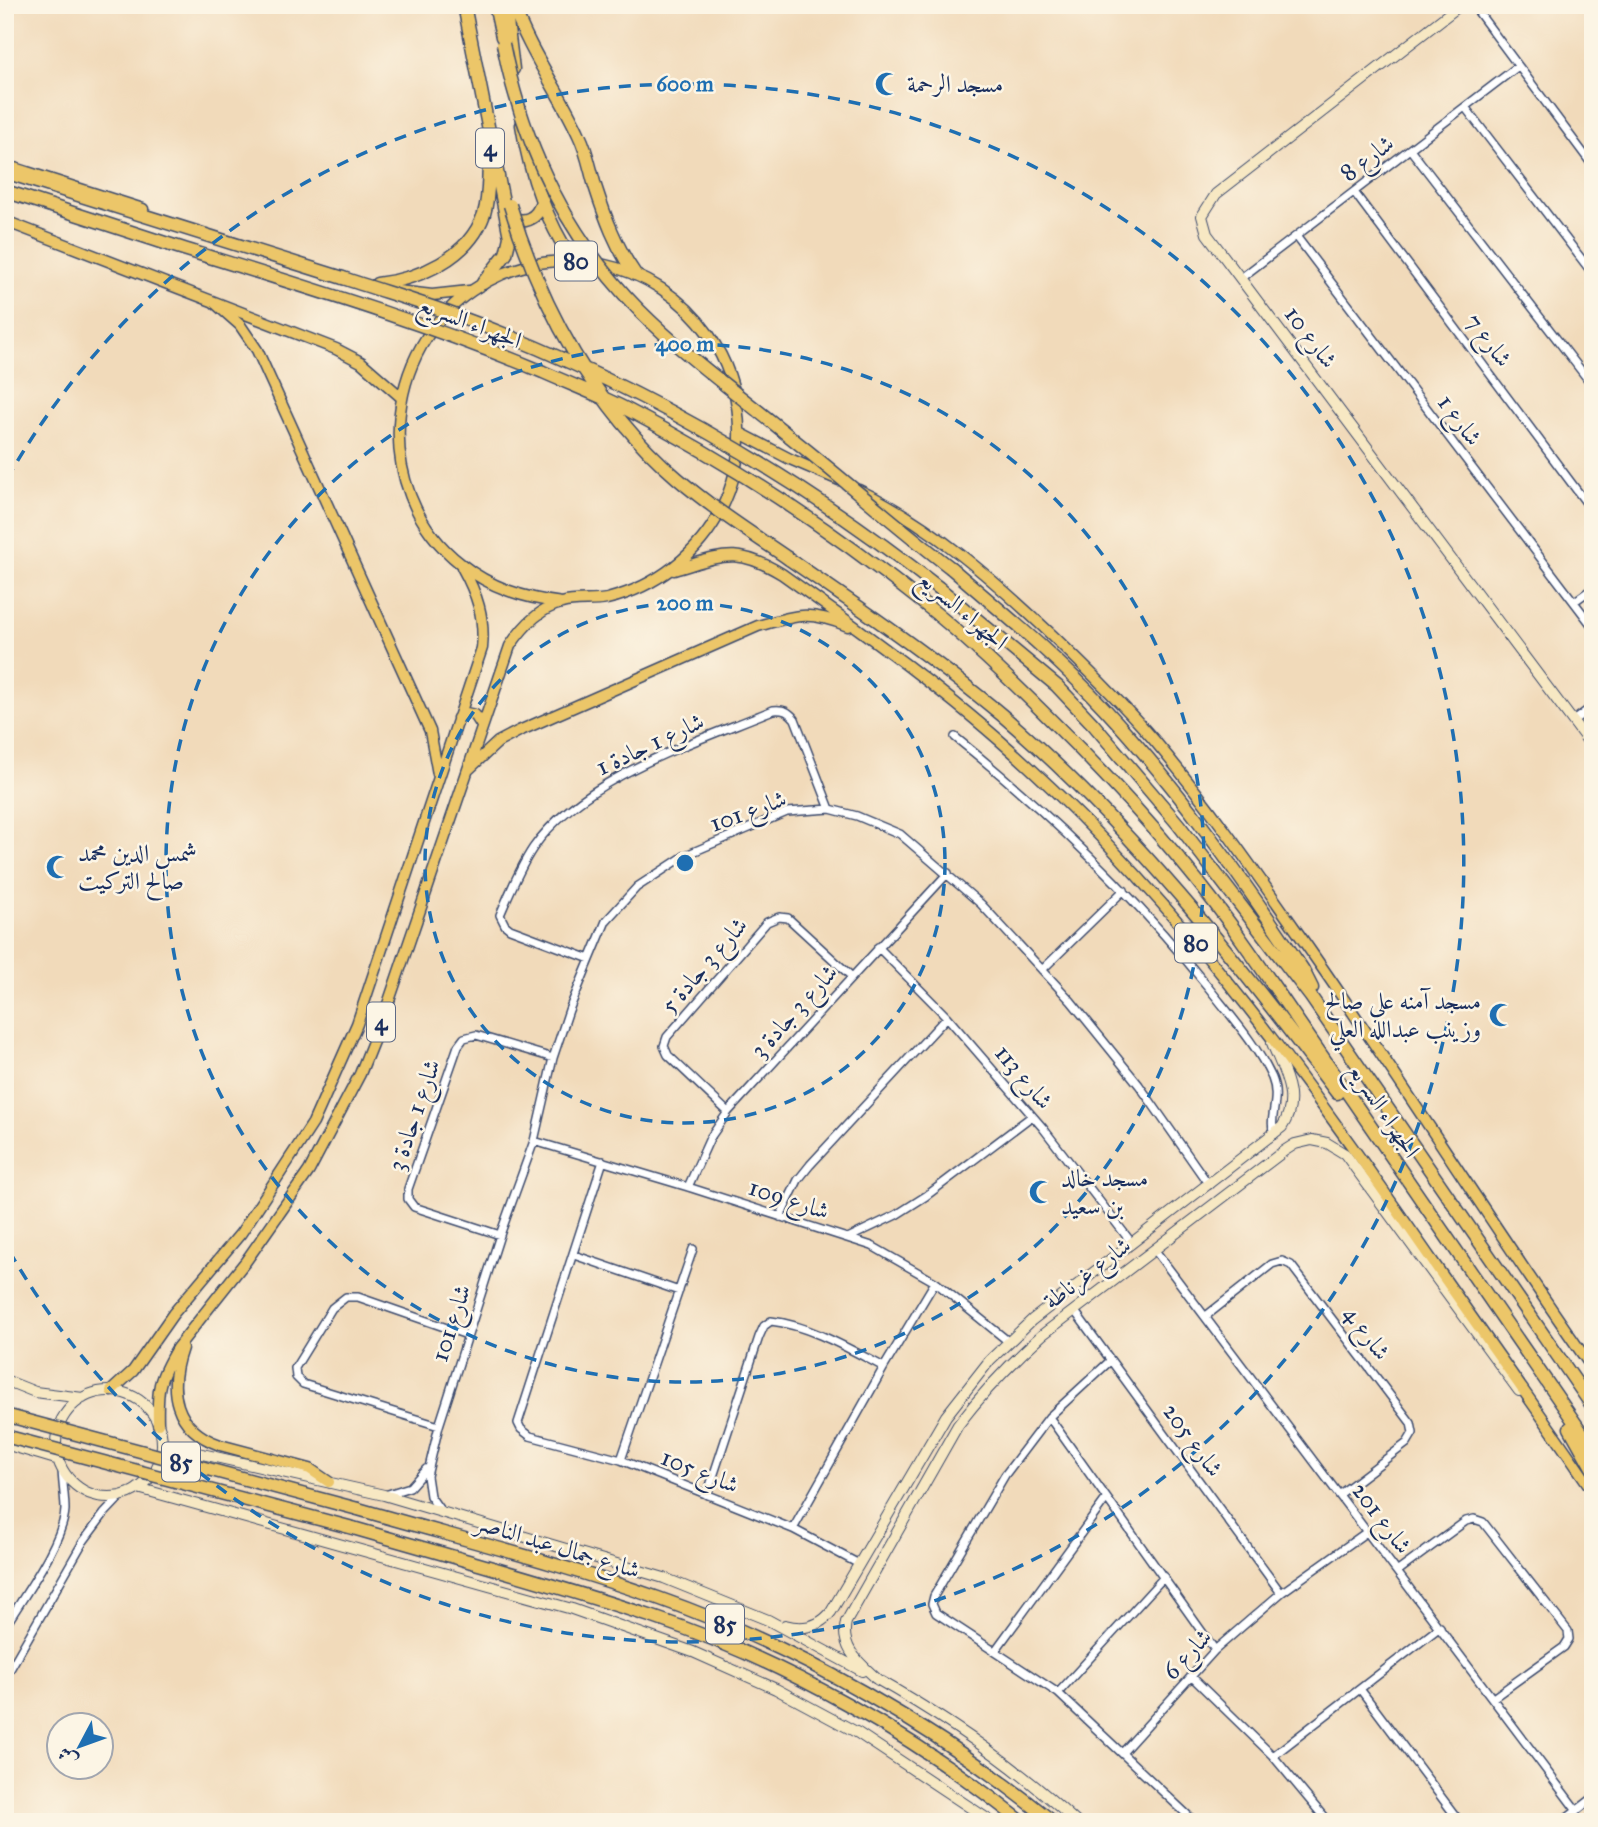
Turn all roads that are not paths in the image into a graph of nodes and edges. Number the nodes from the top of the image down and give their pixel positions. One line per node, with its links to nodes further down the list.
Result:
1 (464, 5): 10 (highway, 4)
2 (471, 5): 18 (highway)
3 (495, 5): 58 (highway, bridge)
4 (505, 5): 17 (highway, 4)
5 (513, 5): 22 (highway)
6 (1460, 5): 24 (street, شارع 10)
7 (1473, 5): 8 (street)
8 (1517, 67): 9 (street, شارع 8); 13 (street)
9 (1465, 107): 11 (street, شارع 8); 23 (street)
10 (490, 148): 18 (highway, 4); 26 (highway)
11 (1410, 149): 16 (street, شارع 8); 29 (street)
12 (5, 165): 26 (main road, الجهراء السريع)
13 (1593, 166)
14 (5, 172): 58 (highway, الجهراء السريع / 80, bridge)
15 (5, 191): 70 (highway, الجهراء السريع / 80, bridge)
16 (1354, 192): 20 (street, شارع 8); 32 (street, شارع 7)
17 (542, 202): 18 (highway); 21 (highway, 4)
18 (507, 207): 25 (highway, 4); 70 (highway, bridge)
19 (5, 221): 28 (main road)
20 (1296, 236): 24 (street, شارع 8); 36 (street, شارع 1)
21 (573, 261): 22 (main road, 80); 25 (main road, 80)
22 (635, 274): 31 (main road, 80)
23 (1593, 274)
24 (1241, 278): 42 (street, شارع 10)
25 (483, 283): 27 (main road, 80)
26 (377, 285): 27 (main road, الجهراء السريع)
27 (471, 290): 30 (main road, 80)
28 (215, 303): 30 (main road); 49 (main road)
29 (1593, 386)
30 (401, 397): 33 (main road, 80)
31 (740, 433): 34 (main road, 80); 86 (main road, الجهراء السريع)
32 (1593, 512)
33 (461, 564): 37 (main road, 80); 41 (main road, 4)
34 (668, 571): 37 (main road, 80); 39 (main road, الجهراء السريع / 80)
35 (1593, 588): 36 (street)
36 (1575, 601): 38 (street, شارع 1)
37 (562, 603): 44 (main road, 4)
38 (1593, 627)
39 (867, 635): 48 (main road); 59 (main road, الجهراء السريع / 80)
40 (1593, 706): 42 (street)
41 (458, 718): 44 (main road); 49 (main road, 4)
42 (1573, 721): 45 (street, شارع 10)
43 (1593, 721): 45 (street)
44 (482, 726): 48 (main road, 4)
45 (1580, 731): 47 (street, شارع 10)
46 (955, 737): 52 (street)
47 (1593, 748)
48 (467, 771): 81 (main road, 4)
49 (438, 779): 90 (main road, 4)
50 (830, 809): 51 (street, شارع 101); 54 (street, شارع 101); 54 (street, شارع 1 جادة 1)
51 (948, 873): 53 (street, شارع 3 جادة 3); 55 (street, شارع 101)
52 (1124, 890): 55 (street); 63 (street)
53 (878, 947): 56 (street, شارع 3 جادة 3); 57 (street, شارع 113)
54 (590, 959): 60 (street, شارع 101)
55 (1042, 970): 67 (street, شارع 101)
56 (851, 976): 61 (street, شارع 3 جادة 3); 61 (street, شارع 3 جادة 5)
57 (947, 1017): 62 (street, شارع 113); 69 (street)
58 (1325, 1017): 94 (highway, الجهراء السريع / 80)
59 (1265, 1026): 63 (street, شارع غرناطة); 96 (main road, الجهراء السريع / 80)
60 (554, 1058): 64 (street, شارع 101); 71 (street, شارع 1 جادة 3)
61 (728, 1112): 68 (street, شارع 3 جادة 3)
62 (1032, 1116): 72 (street); 73 (street, شارع 113)
63 (1274, 1135): 65 (street); 67 (street, شارع غرناطة)
64 (534, 1141): 66 (street, شارع 109); 71 (street, شارع 101)
65 (1284, 1151): 75 (street, شارع غرناطة); 96 (street, شارع غرناطة)
66 (603, 1161): 68 (street, شارع 109); 76 (street)
67 (1209, 1185): 73 (street, شارع غرناطة)
68 (688, 1187): 69 (street, شارع 109)
69 (780, 1217): 72 (street, شارع 109)
70 (1438, 1227): 89 (highway, الجهراء السريع / 80)
71 (500, 1235): 82 (street, شارع 101)
72 (848, 1238): 77 (street, شارع 109)
73 (1131, 1242): 83 (street, شارع غرناطة)
74 (693, 1249): 78 (street)
75 (1154, 1249): 79 (street, شارع غرناطة); 80 (street, شارع 201)
76 (574, 1255): 78 (street); 105 (street, شارع 105)
77 (935, 1282): 83 (street, شارع 109); 85 (street)
78 (678, 1292): 105 (street)
79 (1074, 1310): 84 (street, شارع 205); 91 (street, شارع غرناطة)
80 (1206, 1316): 112 (street, شارع 201); 112 (street, شارع 4)
81 (191, 1331): 99 (main road, 4); 109 (main road)
82 (467, 1335): 100 (street, شارع 101); 100 (street)
83 (1009, 1342): 88 (street, شارع غرناطة)
84 (1110, 1361): 98 (street); 123 (street, شارع 205)
85 (884, 1367): 115 (street); 118 (street)
86 (1593, 1369)
87 (5, 1380): 92 (street)
88 (973, 1380): 91 (street); 93 (street, شارع غرناطة)
89 (1548, 1384): 104 (highway, الجهراء السريع / 80); 108 (highway)
90 (111, 1391): 92 (street); 99 (street)
91 (984, 1392): 95 (street, شارع غرناطة)
92 (83, 1398): 107 (street)
93 (957, 1400): 95 (street); 120 (street, شارع غرناطة)
94 (1592, 1405)
95 (970, 1409): 125 (street, شارع غرناطة)
96 (1539, 1412): 111 (main road, الجهراء السريع / 80)
97 (5, 1415): 143 (highway, شارع جمال عبد الناصر / 85, bridge)
98 (1049, 1417): 116 (street); 130 (street)
99 (158, 1424): 103 (street, 4)
100 (439, 1426): 106 (street, شارع 101)
101 (5, 1436): 142 (highway, شارع جمال عبد الناصر / 85, bridge)
102 (5, 1444): 107 (street)
103 (162, 1445): 109 (street); 110 (street)
104 (1593, 1449)
105 (621, 1460): 115 (street, شارع 105)
106 (430, 1463): 114 (street, شارع 101); 117 (street, شارع 101)
107 (60, 1464): 113 (street); 127 (street)
108 (1593, 1469)
109 (329, 1482): 114 (street)
110 (138, 1488): 113 (street); 141 (street)
111 (1593, 1491)
112 (1340, 1494): 119 (street, شارع 201)
113 (122, 1495): 132 (street)
114 (384, 1495): 117 (street)
115 (707, 1495): 118 (street, شارع 105)
116 (1106, 1499): 122 (street); 130 (street)
117 (440, 1510): 126 (street)
118 (793, 1529): 120 (street, شارع 105)
119 (1368, 1531): 121 (street, شارع 201); 123 (street, شارع 6)
120 (859, 1564): 124 (street, شارع غرناطة)
121 (1398, 1571): 128 (street, شارع 201); 136 (street)
122 (1164, 1577): 129 (street); 135 (street)
123 (1281, 1593): 129 (street, شارع 6)
124 (831, 1612): 125 (street); 126 (street)
125 (848, 1618): 133 (street)
126 (768, 1620): 133 (street)
127 (5, 1627)
128 (1440, 1627): 134 (street); 136 (street, شارع 201)
129 (1215, 1650): 131 (street, شارع 6)
130 (995, 1651): 135 (street)
131 (1191, 1676): 137 (street, شارع 6); 138 (street)
132 (5, 1678)
133 (878, 1680): 144 (street)
134 (1360, 1689): 138 (street); 147 (street)
135 (1058, 1693): 137 (street)
136 (1493, 1698): 140 (street, شارع 201)
137 (1122, 1753): 145 (street)
138 (1273, 1756): 146 (street)
139 (1593, 1798): 140 (street)
140 (1577, 1811): 148 (street)
141 (992, 1822)
142 (1022, 1822)
143 (1054, 1822)
144 (1076, 1822)
145 (1195, 1822)
146 (1328, 1822)
147 (1460, 1822)
148 (1562, 1822)

